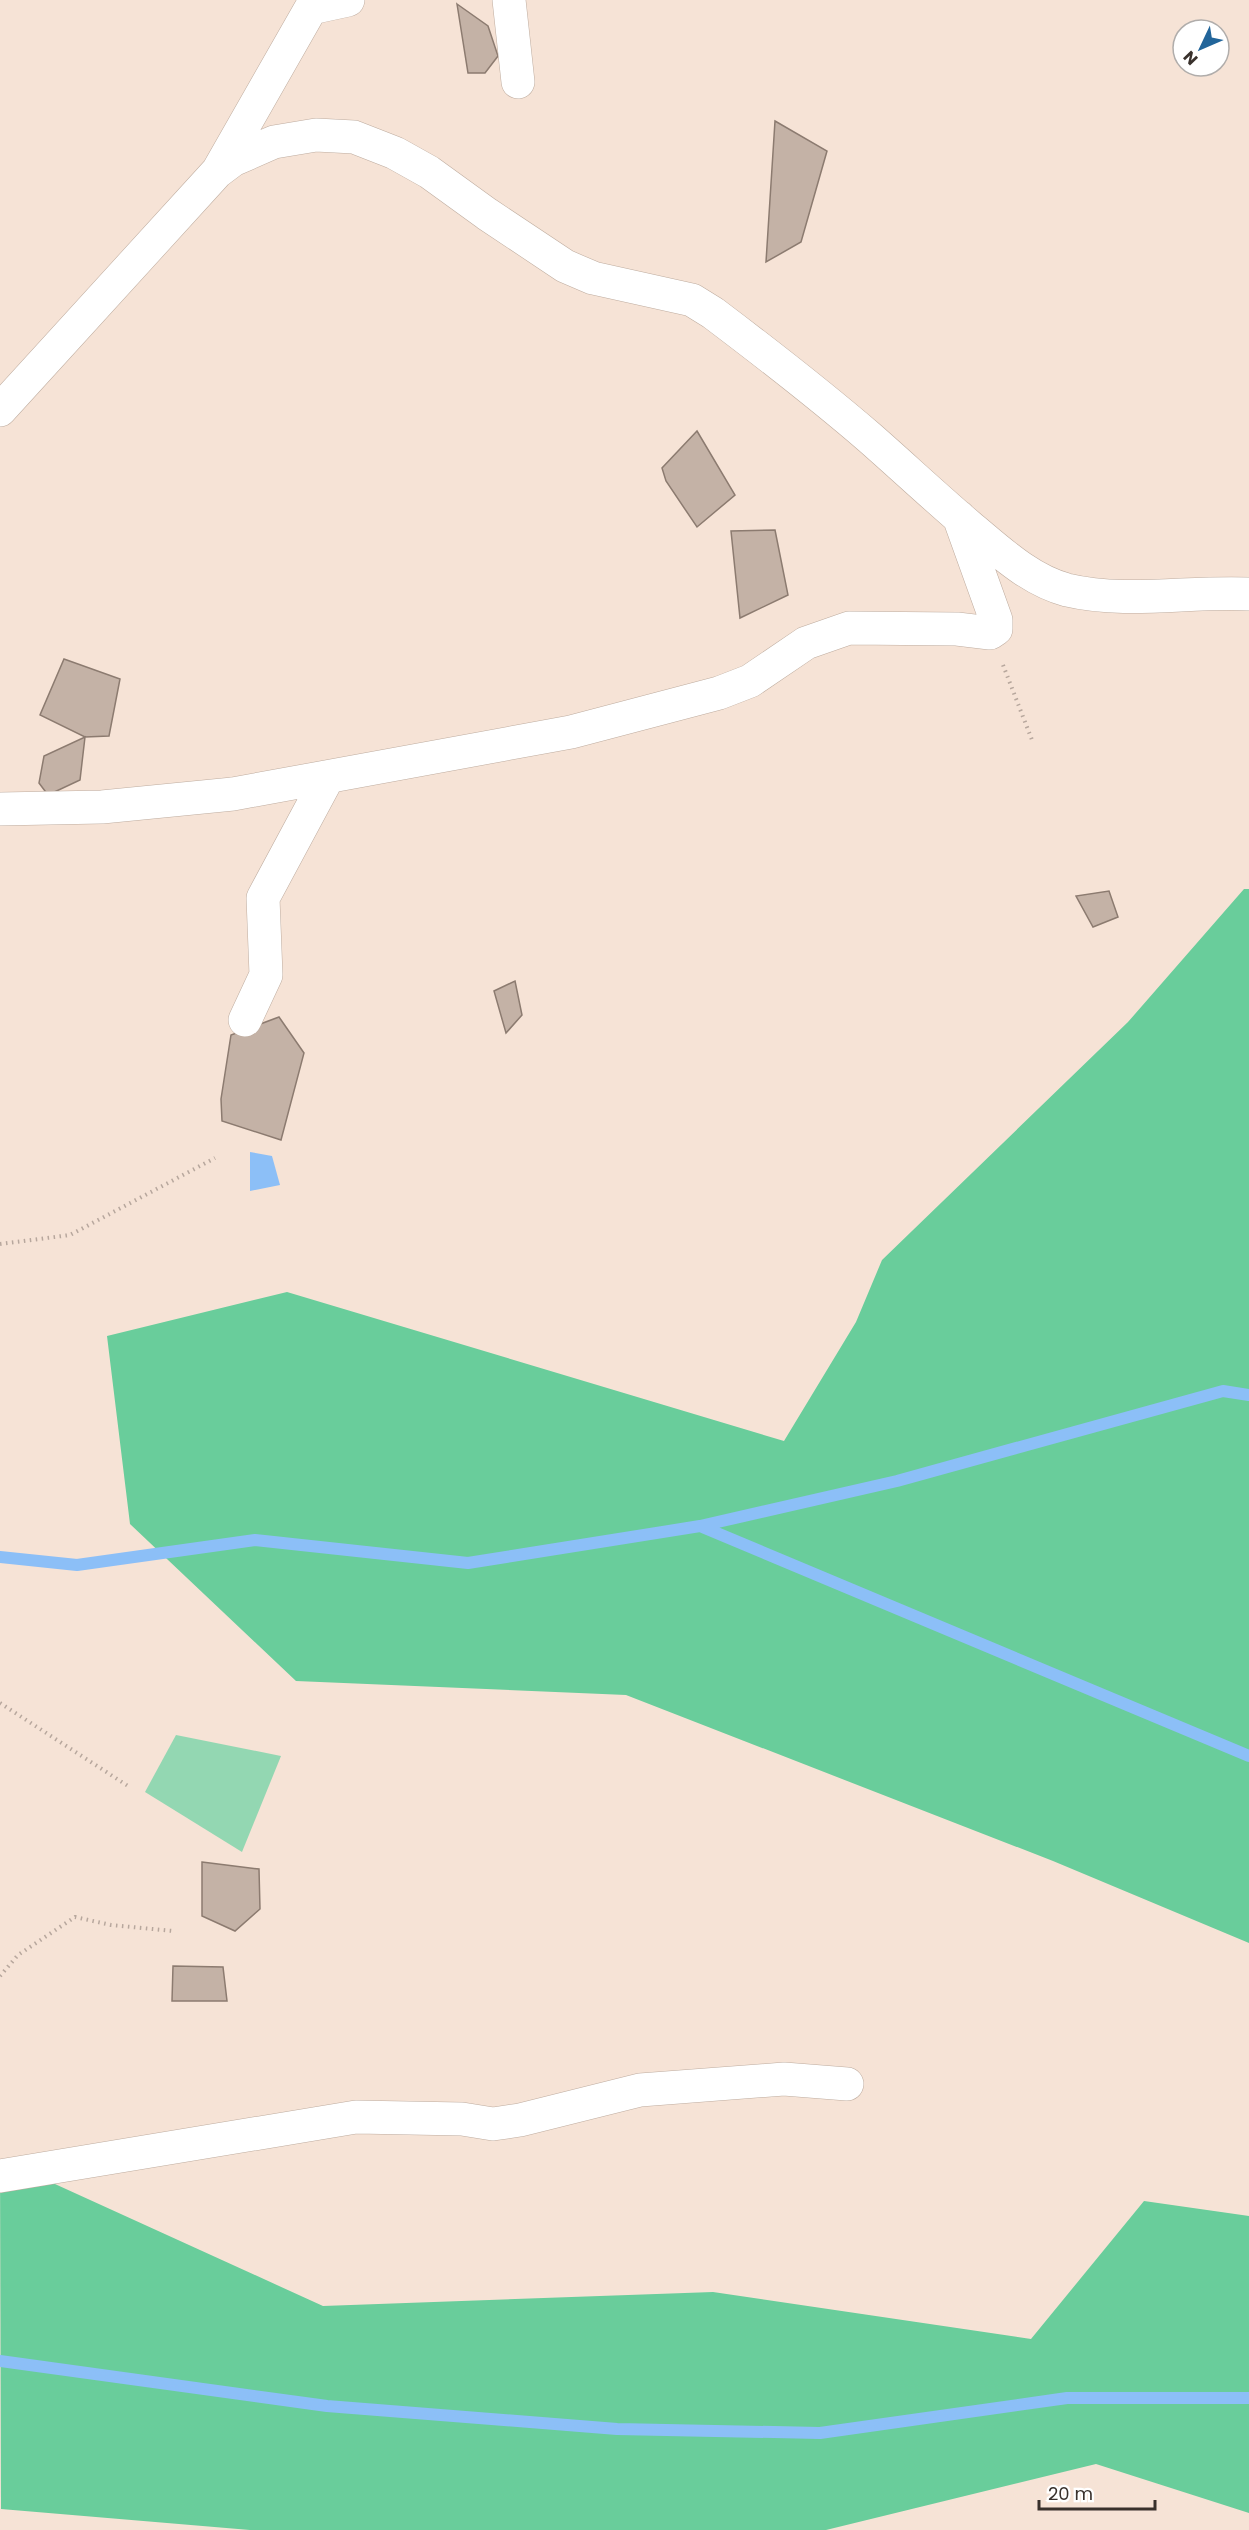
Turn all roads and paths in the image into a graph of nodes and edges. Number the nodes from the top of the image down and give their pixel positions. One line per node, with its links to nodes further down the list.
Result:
1 (348, 0): 4 (street)
2 (508, 0): 3 (street)
3 (518, 82)
4 (217, 172): 5 (street); 6 (street)
5 (0, 410)
6 (959, 517): 7 (street); 8 (street)
7 (1249, 594)
8 (990, 633): 9 (path); 10 (street)
9 (1032, 740)
10 (328, 777): 11 (street); 12 (street)
11 (0, 809)
12 (245, 1020)
13 (215, 1158): 14 (path)
14 (0, 1244)
15 (0, 1703): 16 (path)
16 (128, 1786)
17 (173, 1931): 18 (path)
18 (0, 1976)
19 (847, 2084): 20 (street)
20 (0, 2176)

